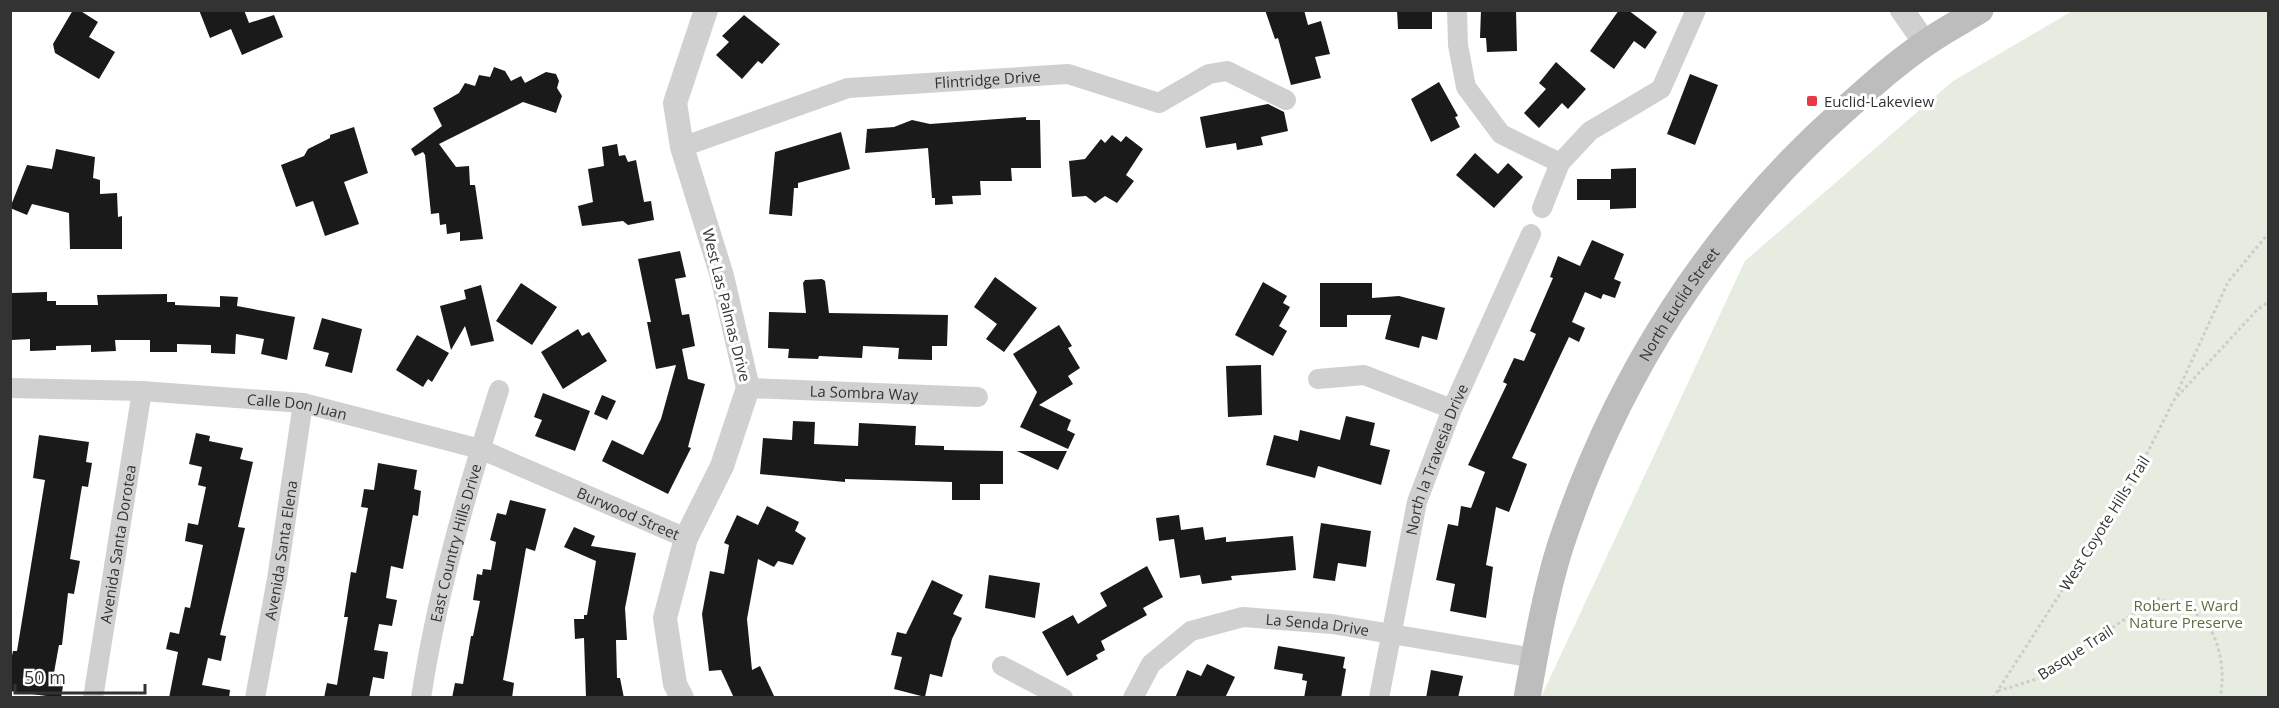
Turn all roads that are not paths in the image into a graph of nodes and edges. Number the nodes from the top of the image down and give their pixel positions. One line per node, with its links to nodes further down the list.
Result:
1 (706, 10): 8 (street, West Las Palmas Drive)
2 (1457, 10): 9 (street)
3 (1696, 10): 9 (street)
4 (1902, 10): 6 (street)
5 (1980, 10): 6 (main road, North Euclid Street)
6 (1925, 43): 24 (main road, North Euclid Street)
7 (1286, 100): 8 (street, Flintridge Drive)
8 (682, 147): 14 (street, West Las Palmas Drive)
9 (1560, 163): 10 (street)
10 (1542, 208)
11 (1531, 234): 19 (street, North la Travesia Drive)
12 (1318, 379): 19 (street)
13 (10, 388): 16 (street, Calle Don Juan)
14 (748, 388): 17 (street, La Sombra Way); 22 (street, West Las Palmas Drive)
15 (499, 390): 20 (street, East Country Hills Drive)
16 (142, 392): 18 (street, Calle Don Juan); 26 (street, Avenida Santa Dorotea)
17 (978, 397)
18 (303, 403): 20 (street, Calle Don Juan); 27 (street, Avenida Santa Elena)
19 (1452, 409): 23 (street, North la Travesia Drive)
20 (480, 449): 21 (street, Calle Don Juan); 28 (street, East Country Hills Drive)
21 (571, 488): 22 (street, Burwood Street)
22 (686, 538): 29 (street, West Las Palmas Drive)
23 (1393, 634): 24 (street, La Senda Drive); 31 (street, La Senda Drive); 32 (street, North la Travesia Drive)
24 (1534, 658): 33 (main road, North Euclid Street)
25 (1002, 666): 30 (street)
26 (93, 698)
27 (255, 698)
28 (422, 698)
29 (682, 698)
30 (1063, 698)
31 (1132, 698)
32 (1379, 698)
33 (1527, 698)

